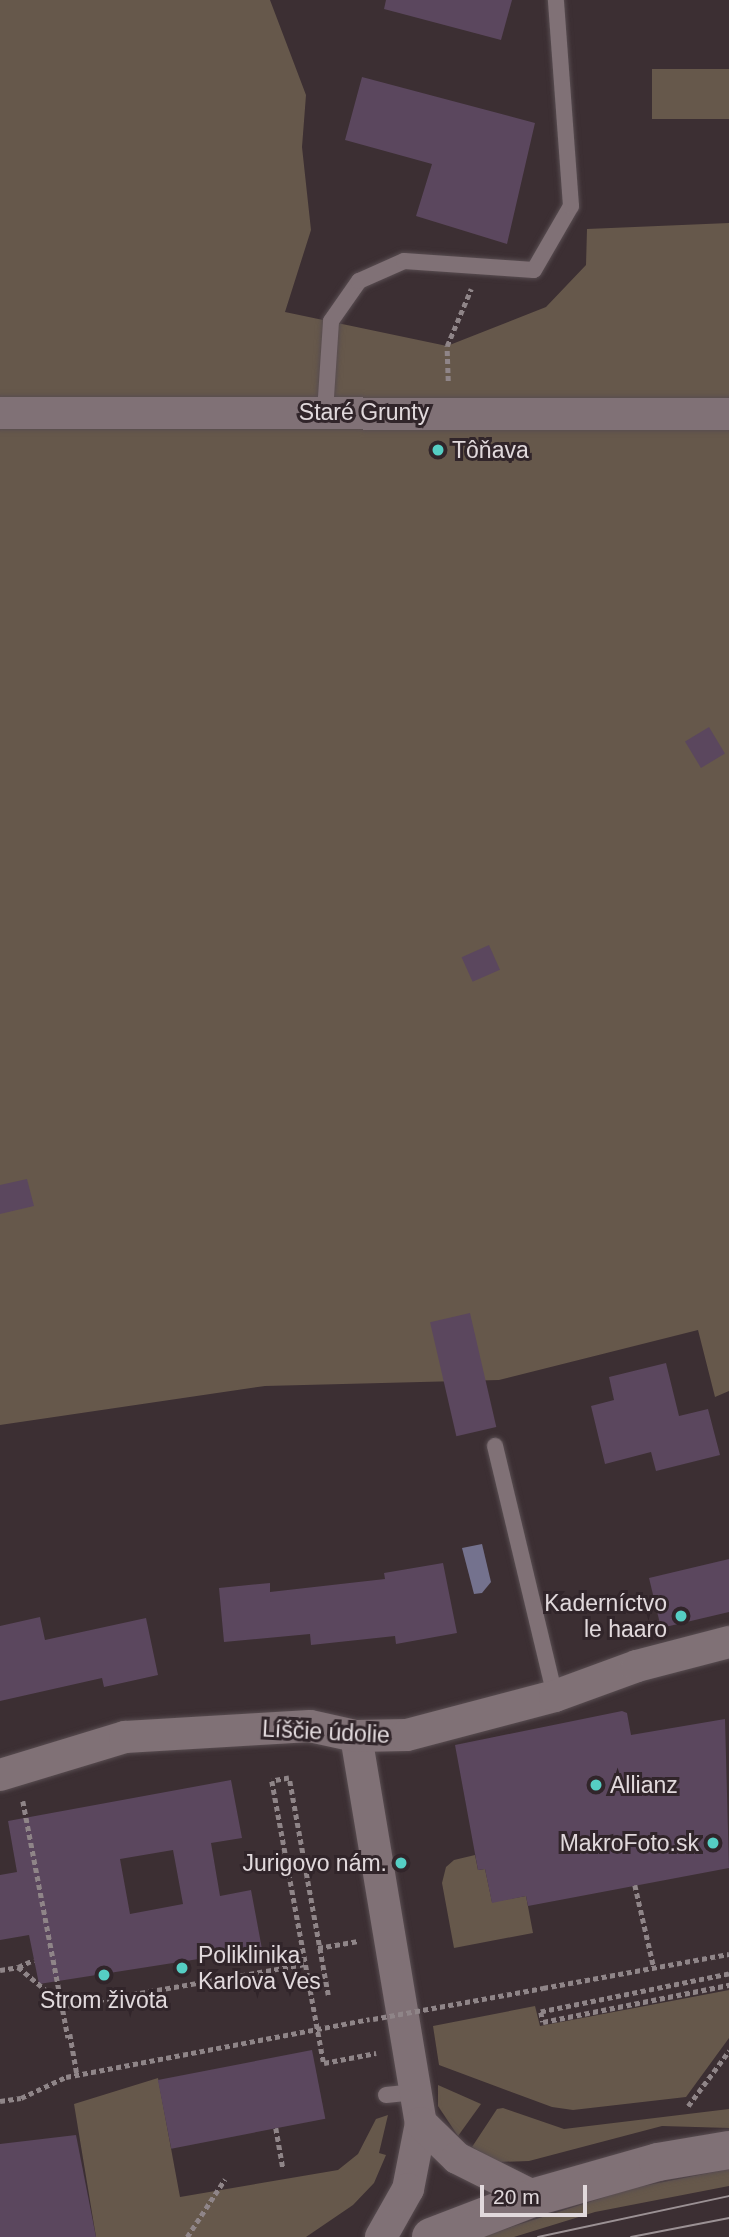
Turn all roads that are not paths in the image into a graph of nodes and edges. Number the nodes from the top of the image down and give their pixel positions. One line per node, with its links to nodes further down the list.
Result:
1 (556, 0): 2 (lane)
2 (325, 412): 3 (street, Staré Grunty); 4 (street, Staré Grunty)
3 (0, 413)
4 (729, 414)
5 (495, 1446): 7 (lane)
6 (729, 1642): 7 (street, Líščie údolie)
7 (555, 1696): 8 (street, Líščie údolie)
8 (356, 1736): 9 (street, Líščie údolie); 10 (street)
9 (0, 1775)
10 (421, 2123): 12 (street); 13 (street)
11 (729, 2150): 12 (main road)
12 (535, 2197): 14 (main road)
13 (381, 2237)
14 (431, 2237)

